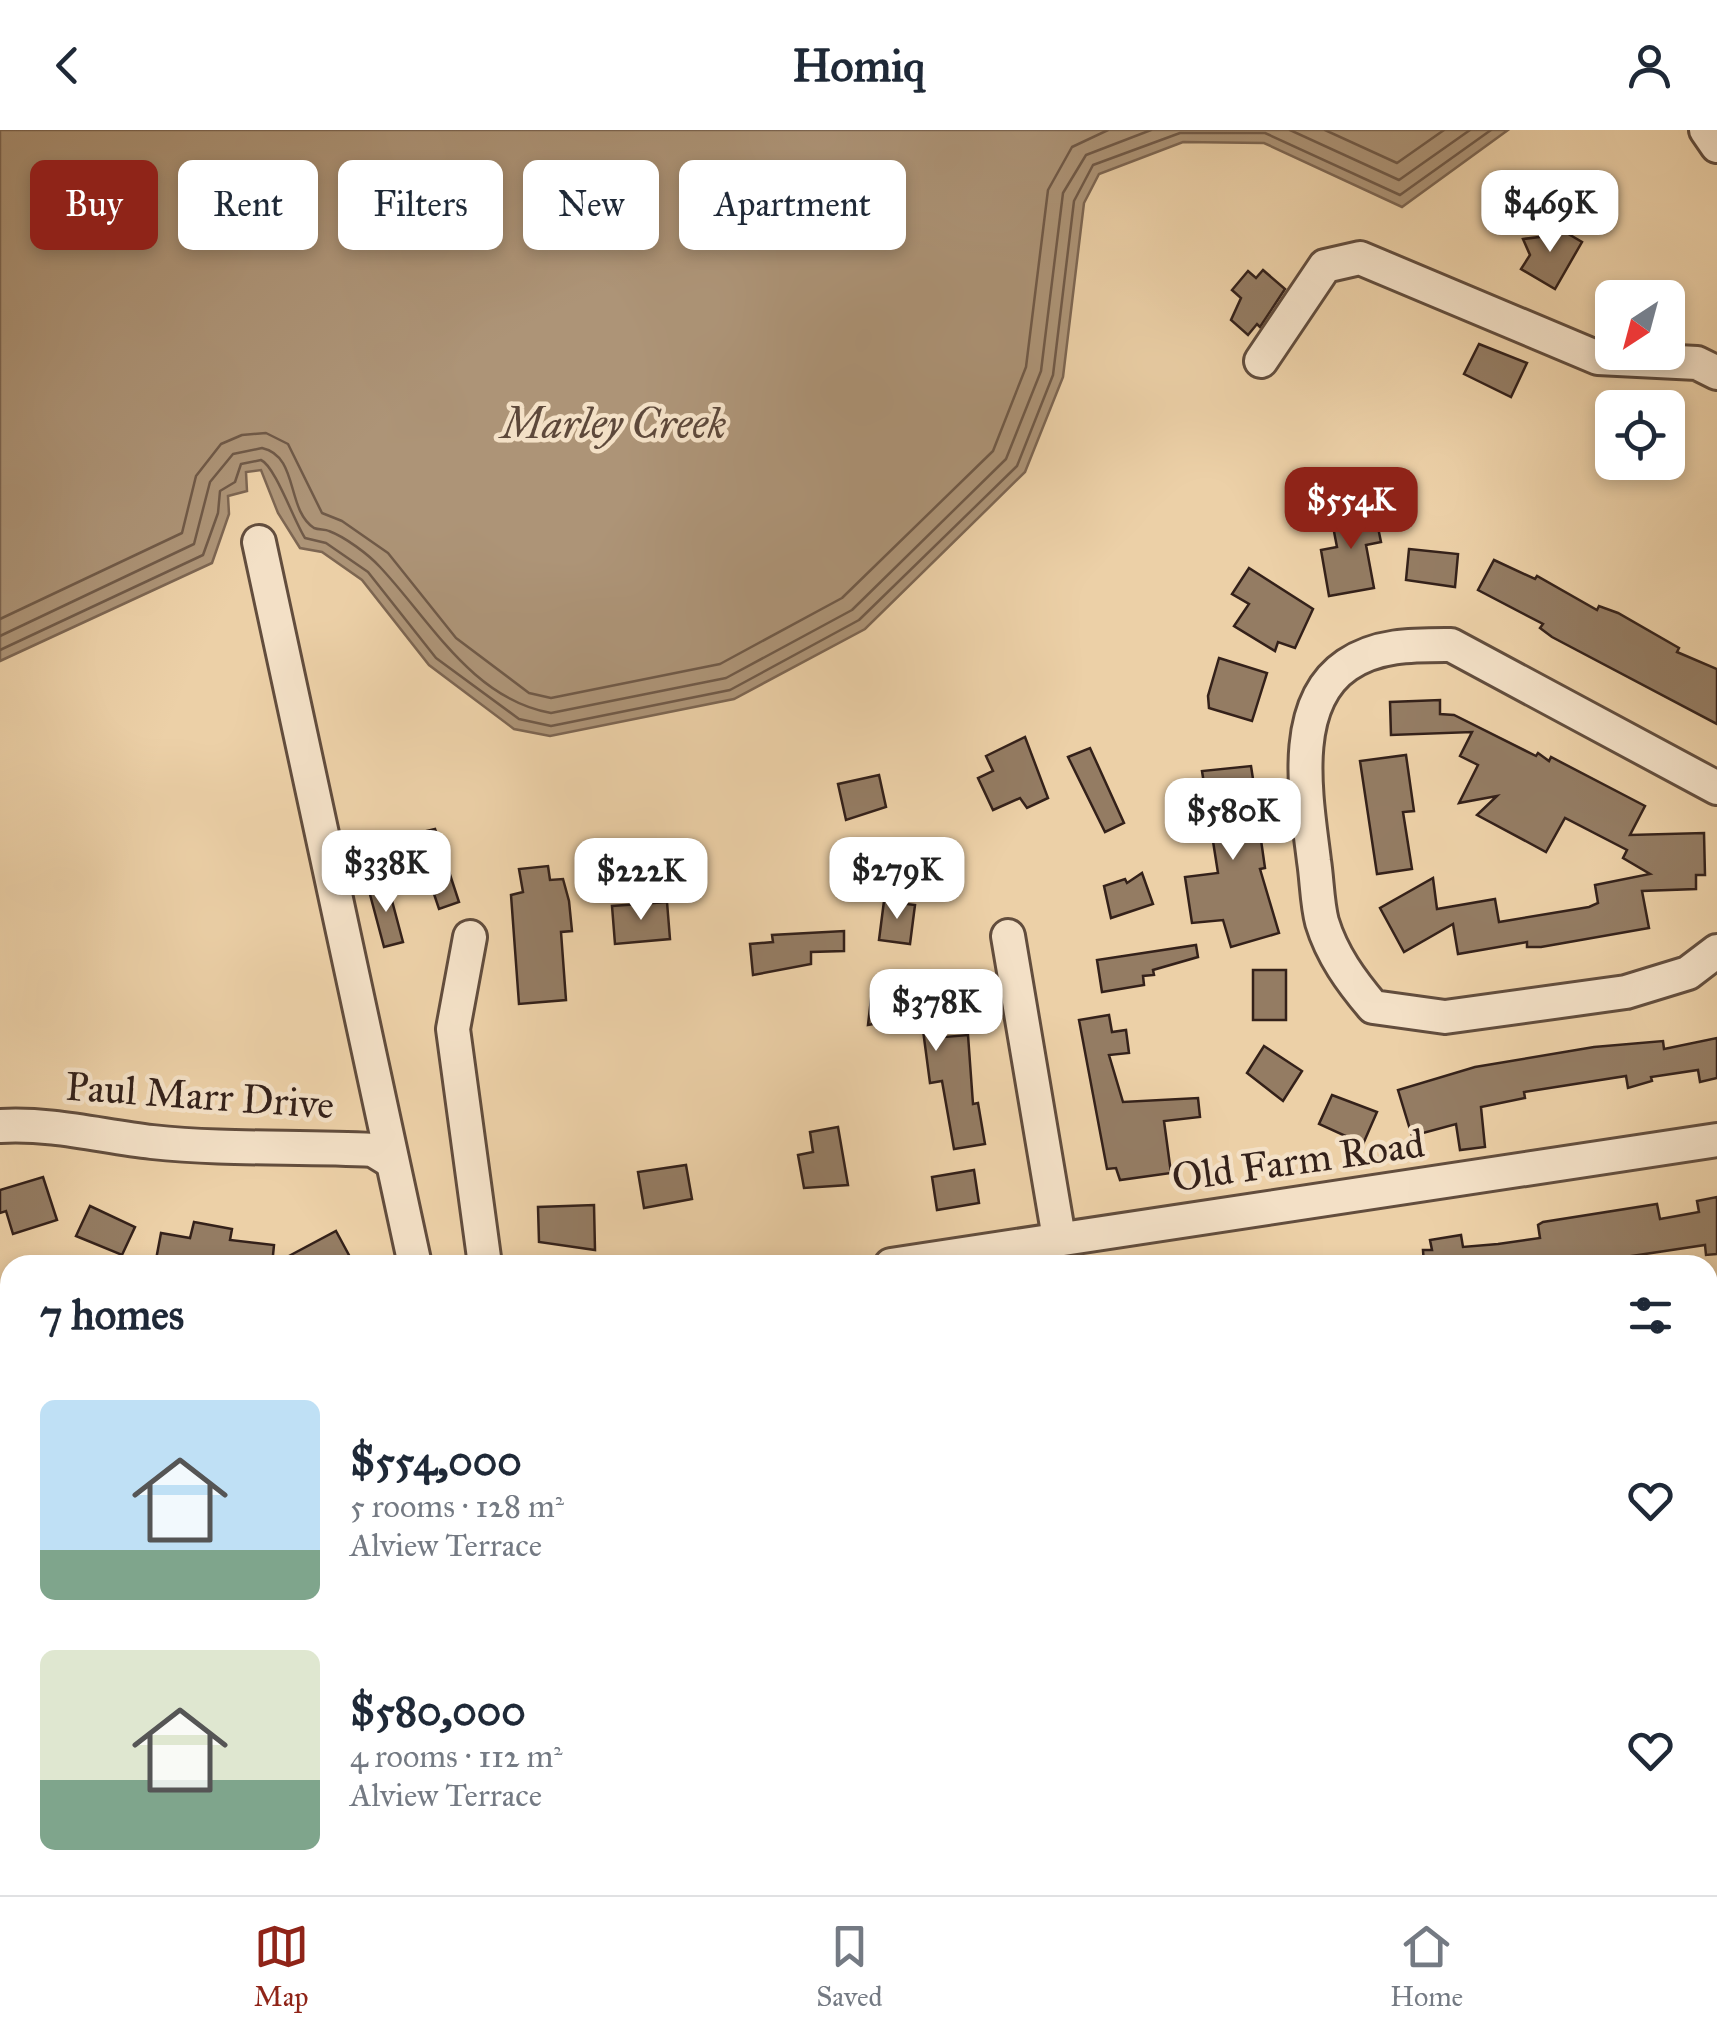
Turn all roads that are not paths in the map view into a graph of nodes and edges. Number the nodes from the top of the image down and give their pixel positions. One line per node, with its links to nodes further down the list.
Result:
1 (1706, 130): 2 (street)
2 (1717, 146)
3 (1261, 361): 4 (street)
4 (1717, 373)
5 (260, 542): 12 (street)
6 (1717, 788): 9 (street)
7 (1008, 936): 13 (street)
8 (470, 937): 15 (street)
9 (1717, 951)
10 (0, 1126): 12 (street, Paul Marr Drive)
11 (1717, 1140): 13 (street, Old Farm Road)
12 (391, 1161): 14 (street)
13 (1059, 1238): 16 (street, Old Farm Road)
14 (413, 1255)
15 (484, 1255)
16 (953, 1255)

